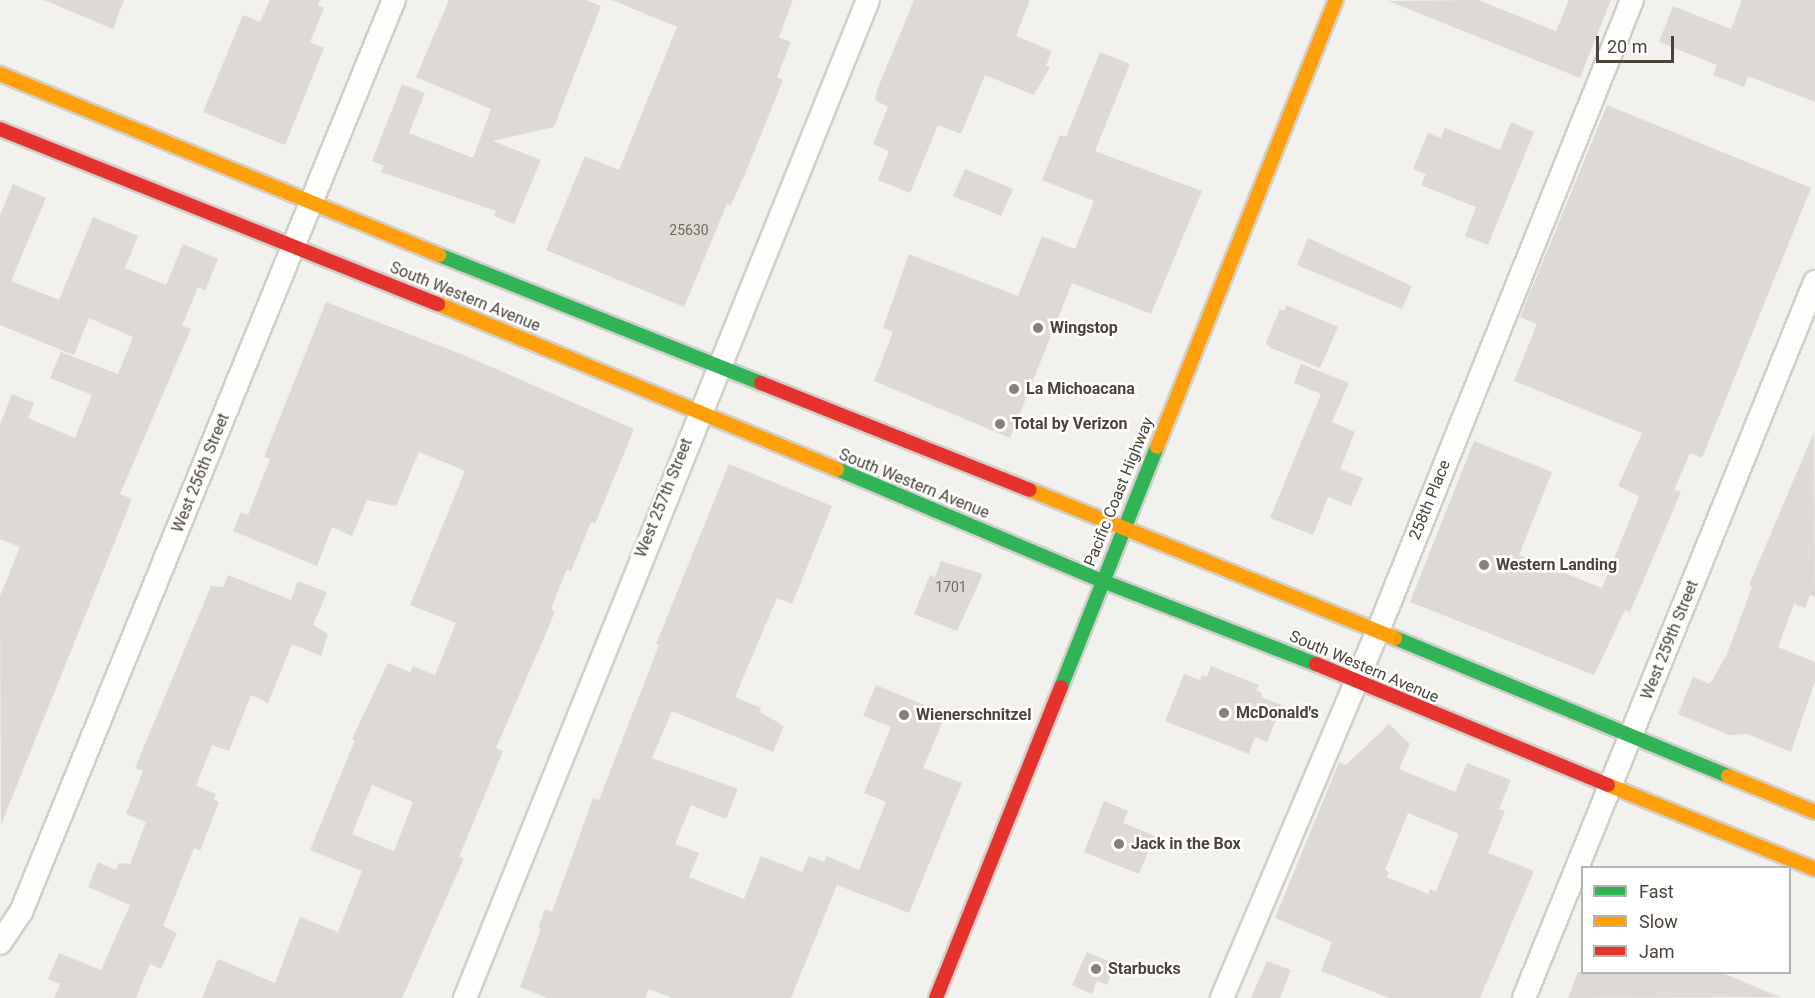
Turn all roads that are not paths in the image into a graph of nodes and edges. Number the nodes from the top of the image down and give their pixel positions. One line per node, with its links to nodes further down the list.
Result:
1 (394, 0): 7 (street, West 256th Street)
2 (868, 0): 10 (street, West 257th Street)
3 (1336, 0): 12 (main road, Pacific Coast Highway)
4 (1632, 0): 14 (street, 258th Place)
5 (0, 74): 7 (main road, South Western Avenue)
6 (0, 129): 8 (main road, South Western Avenue)
7 (312, 201): 8 (street, West 256th Street); 10 (main road, South Western Avenue)
8 (294, 245): 11 (main road, South Western Avenue); 20 (street, West 256th Street)
9 (1815, 282): 16 (street, West 259th Street)
10 (718, 368): 11 (street, West 257th Street); 12 (main road, South Western Avenue)
11 (699, 412): 13 (main road, South Western Avenue); 21 (street, West 257th Street)
12 (1123, 528): 13 (main road, Pacific Coast Highway); 14 (main road, South Western Avenue)
13 (1100, 580): 15 (main road, South Western Avenue); 22 (main road, Pacific Coast Highway)
14 (1378, 631): 15 (street, 258th Place); 16 (main road, South Western Avenue)
15 (1355, 679): 17 (main road, South Western Avenue); 23 (street, 258th Place)
16 (1632, 735): 17 (street, West 259th Street); 18 (main road, South Western Avenue)
17 (1611, 784): 19 (main road, South Western Avenue); 24 (street, West 259th Street)
18 (1815, 812)
19 (1815, 868)
20 (0, 943)
21 (465, 998)
22 (936, 998)
23 (1222, 998)
24 (1524, 998)

